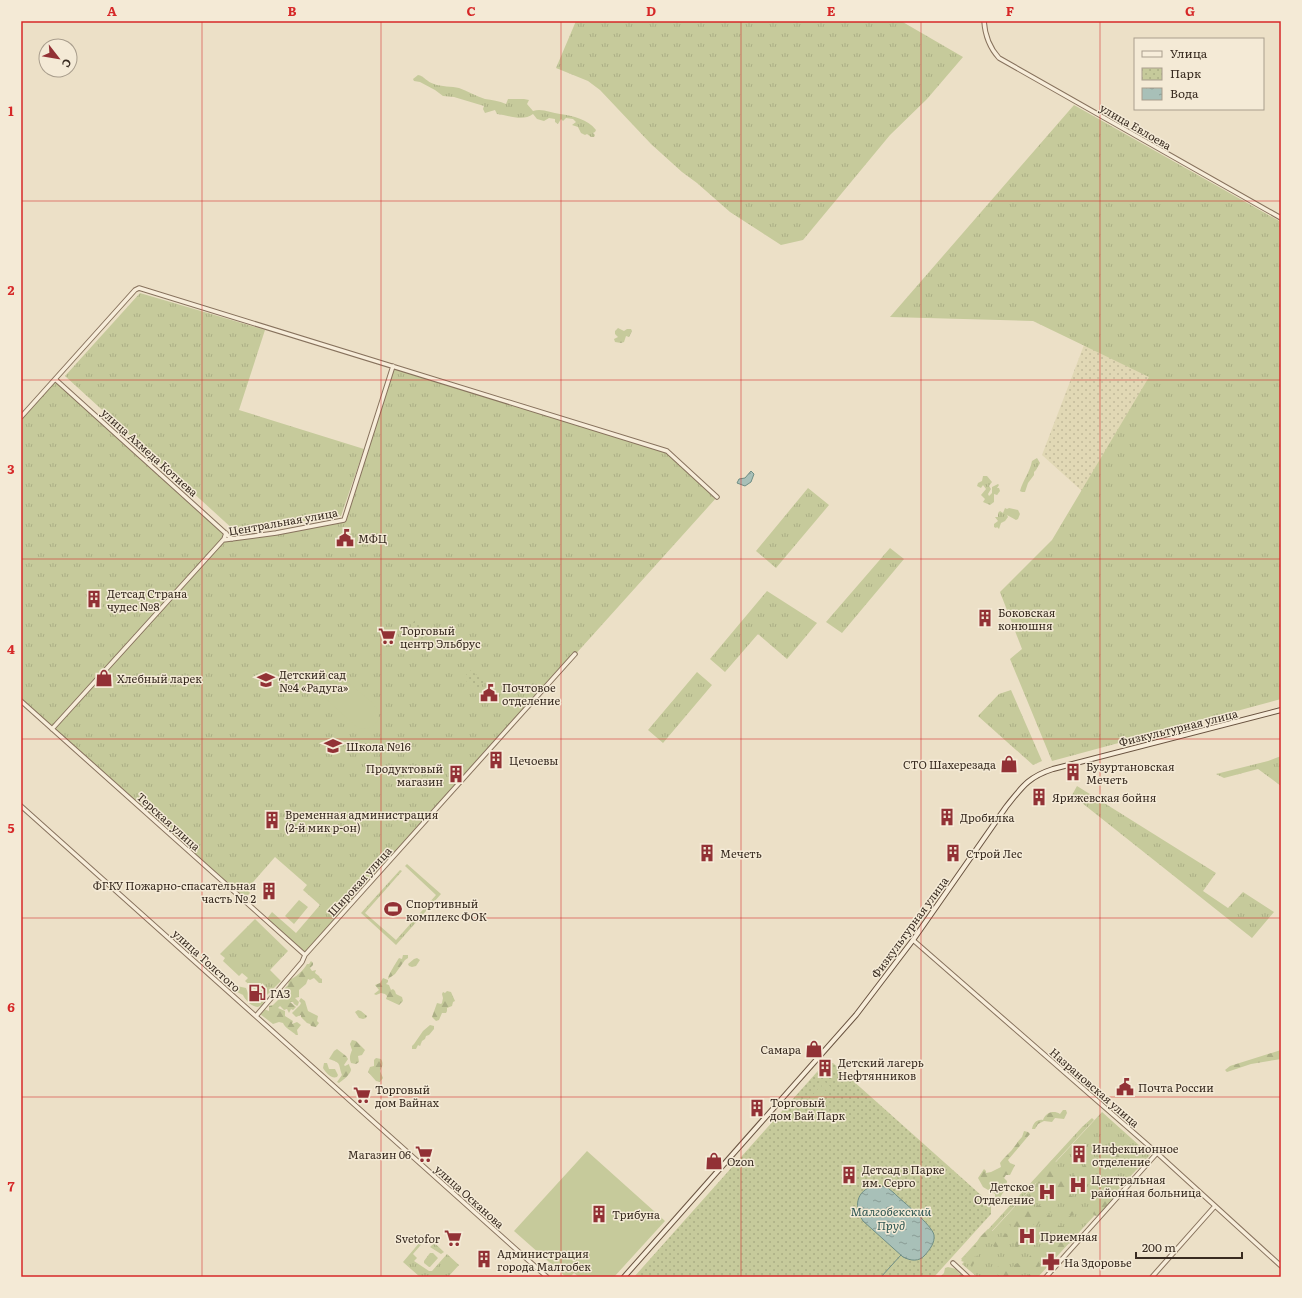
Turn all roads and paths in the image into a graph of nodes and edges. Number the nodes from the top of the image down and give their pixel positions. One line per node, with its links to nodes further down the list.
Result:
1 (984, 21): 2 (street, улица Евлоева)
2 (1281, 218)
3 (393, 366): 4 (street); 6 (street); 8 (street, Центральная улица)
4 (55, 379): 5 (street); 7 (street, улица Ахмеда Котиева)
5 (21, 417)
6 (717, 496)
7 (226, 533): 8 (street, улица Ахмеда Котиева); 9 (street)
8 (232, 539): 9 (street, Центральная улица)
9 (223, 540): 13 (street, Центральная улица)
10 (575, 654): 16 (street, Широкая улица)
11 (21, 700): 13 (street, Терская улица)
12 (1281, 710): 15 (main road, Физкультурная улица)
13 (52, 729): 16 (street, Терская улица)
14 (21, 806): 17 (street, улица Толстого)
15 (913, 940): 19 (street, Назрановская улица); 24 (main road, Физкультурная улица)
16 (305, 955): 17 (street, Широкая улица)
17 (256, 1016): 18 (street, улица Толстого)
18 (381, 1128): 23 (street, улица Осканова)
19 (1157, 1153): 20 (street, Назрановская улица); 26 (street)
20 (1215, 1206): 22 (street, Назрановская улица); 27 (street)
21 (953, 1263): 25 (street)
22 (1281, 1266)
23 (548, 1277)
24 (624, 1277)
25 (968, 1277)
26 (1046, 1277)
27 (1152, 1277)

